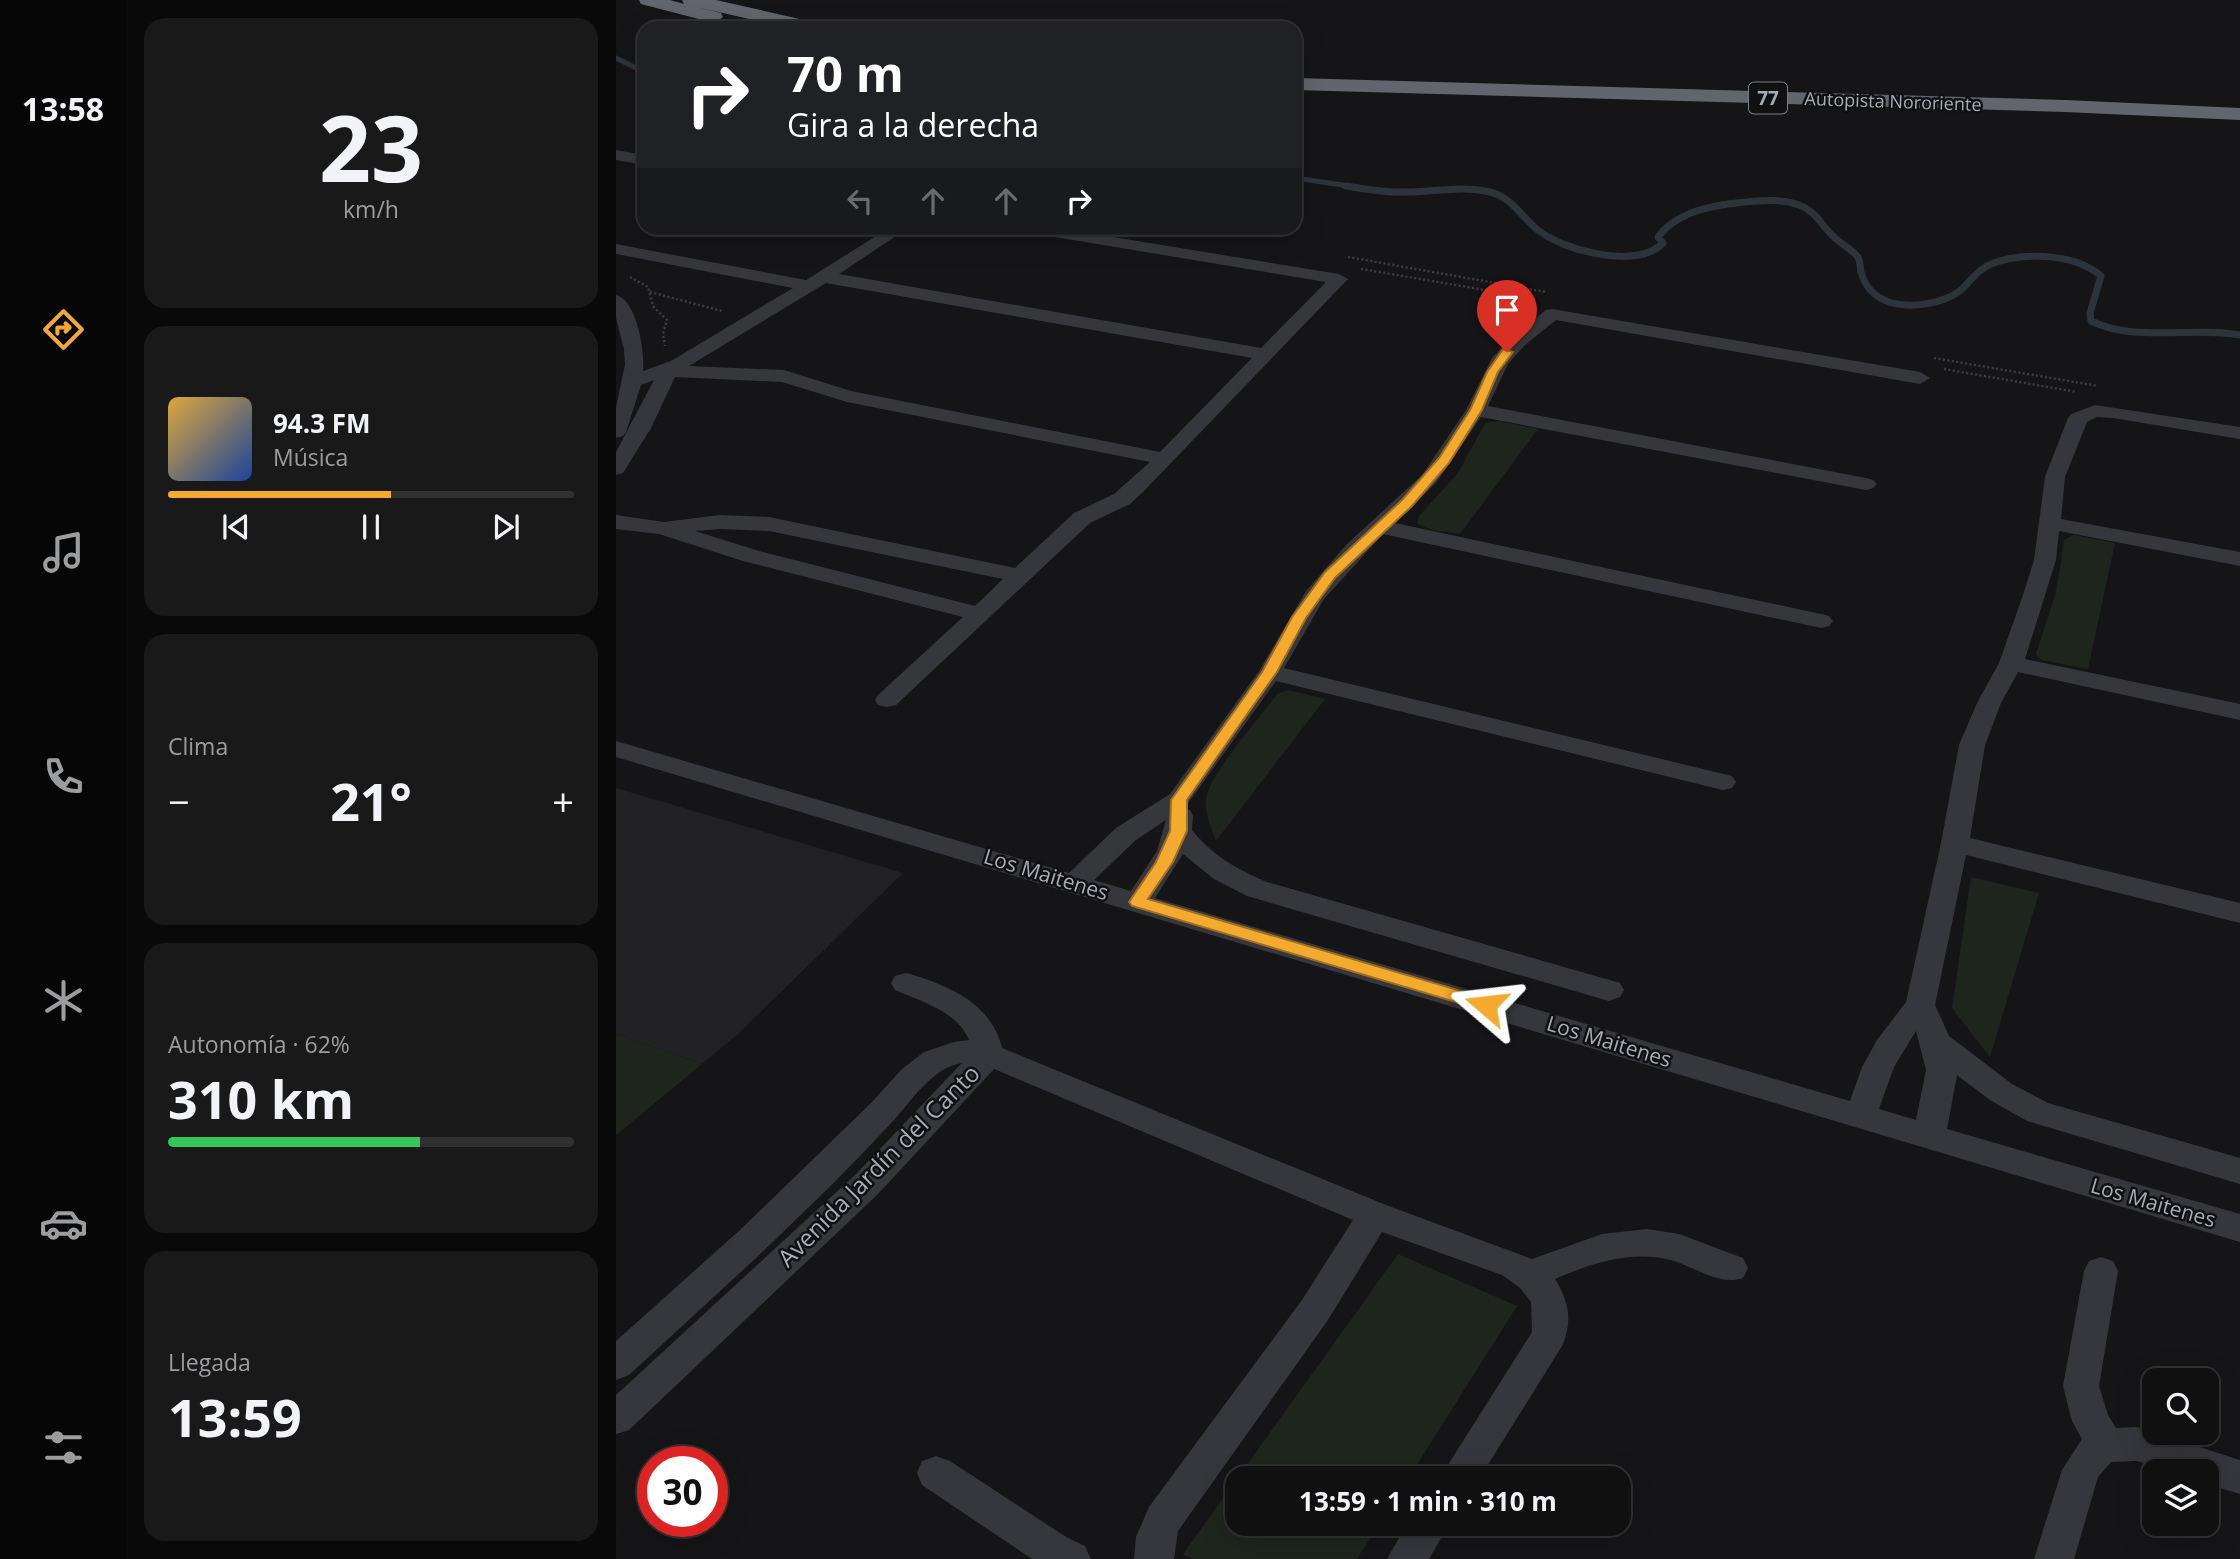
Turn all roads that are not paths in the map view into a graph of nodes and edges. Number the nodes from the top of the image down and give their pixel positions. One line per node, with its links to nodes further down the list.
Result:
1 (648, 0): 3 (highway)
2 (691, 0): 4 (highway)
3 (735, 21)
4 (784, 21)
5 (1302, 75): 7 (highway, Autopista Nororiente / 77)
6 (1302, 84): 8 (highway, Autopista Nororiente / 77)
7 (2240, 106)
8 (2240, 114)
9 (616, 155): 10 (street)
10 (637, 159)
11 (889, 235): 14 (street)
12 (1073, 235): 16 (street)
13 (616, 249): 14 (street)
14 (816, 282): 16 (street); 17 (street)
15 (616, 300): 19 (street)
16 (1266, 355): 23 (street)
17 (668, 371): 19 (street); 23 (street); 24 (street)
18 (1920, 378): 20 (street)
19 (634, 382): 21 (street)
20 (1476, 410): 25 (street); 28 (street)
21 (616, 432)
22 (2240, 433): 27 (street)
23 (1166, 459): 31 (street)
24 (616, 469)
25 (1867, 484)
26 (616, 522): 29 (street)
27 (2050, 523): 30 (street); 34 (street)
28 (1381, 527): 33 (street); 35 (street)
29 (662, 528): 31 (street); 32 (street)
30 (2240, 559)
31 (1020, 576): 32 (street)
32 (980, 614): 36 (street)
33 (1821, 621)
34 (2011, 663): 37 (street); 42 (street)
35 (1270, 672): 39 (street); 40 (street)
36 (887, 700)
37 (2240, 712)
38 (616, 749): 43 (street, Los Maitenes)
39 (1723, 782)
40 (1179, 800): 41 (street); 43 (street)
41 (1178, 831): 44 (street); 47 (street)
42 (1955, 843): 45 (street); 48 (street)
43 (1075, 883): 44 (street, Los Maitenes)
44 (1138, 902): 51 (street, Los Maitenes)
45 (2240, 913)
46 (906, 983): 50 (street)
47 (1609, 990)
48 (1920, 1005): 49 (street); 51 (street)
49 (1936, 1043): 52 (street); 53 (street)
50 (988, 1055): 54 (street); 59 (street, Avenida Jardín del Canto); 60 (street, Avenida Jardín del Canto)
51 (1861, 1116): 52 (street, Los Maitenes)
52 (1929, 1136): 55 (street, Los Maitenes)
53 (2240, 1171)
54 (1374, 1214): 58 (street); 68 (street)
55 (2240, 1228)
56 (1731, 1268): 58 (street)
57 (2101, 1271): 63 (street)
58 (1531, 1275): 64 (street)
59 (674, 1313): 60 (street); 61 (street, Avenida Jardín del Canto)
60 (709, 1334): 62 (street, Avenida Jardín del Canto)
61 (616, 1364)
62 (616, 1418)
63 (2106, 1445): 66 (street); 71 (street)
64 (1466, 1466)
65 (936, 1473): 69 (street)
66 (2240, 1477)
67 (1421, 1536): 70 (street)
68 (1152, 1558)
69 (1072, 1559)
70 (1407, 1559)
71 (2053, 1559)

